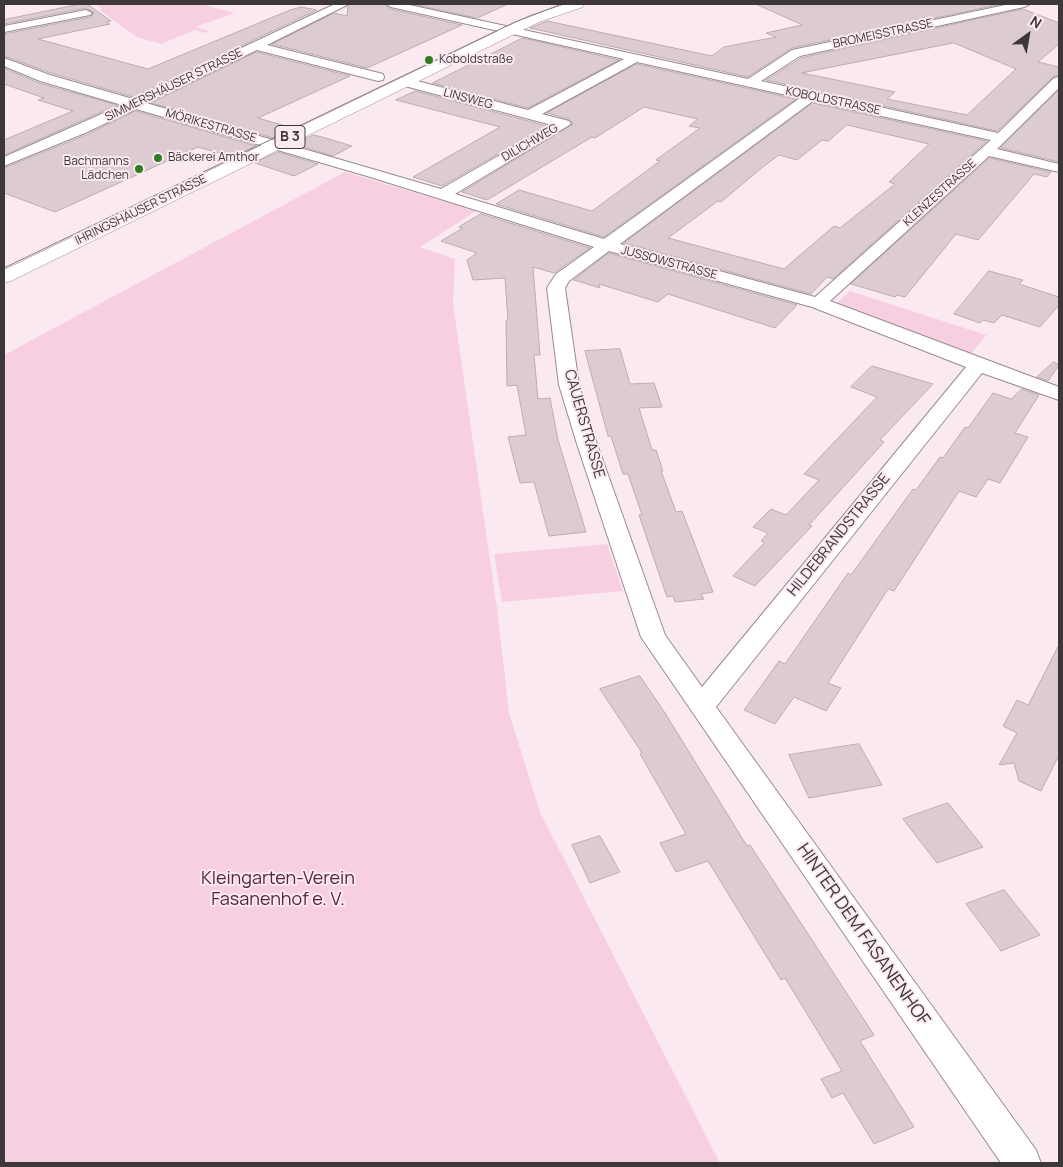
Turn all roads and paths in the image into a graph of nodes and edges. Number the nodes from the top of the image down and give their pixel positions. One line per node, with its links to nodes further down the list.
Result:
1 (343, 4): 10 (street, SIMMERSHÄUSER STRASSE)
2 (391, 4): 7 (street, KOBOLDSTRASSE)
3 (541, 4): 7 (main road)
4 (578, 4): 9 (main road, IHRINGSHÄUSER STRASSE / B 3)
5 (1024, 4): 16 (street, BROMEISSTRASSE)
6 (86, 13): 8 (street)
7 (490, 25): 9 (street, KOBOLDSTRASSE); 13 (main road)
8 (4, 29)
9 (513, 30): 11 (street, KOBOLDSTRASSE); 15 (main road, IHRINGSHÄUSER STRASSE / B 3)
10 (256, 46): 13 (street); 19 (street, SIMMERSHÄUSER STRASSE)
11 (635, 58): 16 (street, KOBOLDSTRASSE); 20 (street, DILICHWEG)
12 (4, 62): 19 (street, MÖRIKESTRASSE)
13 (378, 77): 17 (main road)
14 (1059, 81): 23 (street, KLENZESTRASSE)
15 (406, 82): 20 (street, LINSWEG); 21 (main road, IHRINGSHÄUSER STRASSE / B 3)
16 (750, 83): 18 (street, KOBOLDSTRASSE)
17 (360, 86)
18 (811, 96): 23 (street, KOBOLDSTRASSE); 29 (street, CAUERSTRASSE)
19 (135, 104): 22 (street, MÖRIKESTRASSE); 26 (street, SIMMERSHÄUSER STRASSE)
20 (530, 115): 28 (street, DILICHWEG)
21 (273, 137): 22 (main road, IHRINGSHÄUSER STRASSE / B 3); 28 (street, JUSSOWSTRASSE); 30 (main road, IHRINGSHÄUSER STRASSE / B 3)
22 (253, 138): 24 (main road, IHRINGSHÄUSER STRASSE / B 3)
23 (1001, 138): 25 (street, KLENZESTRASSE)
24 (231, 148)
25 (986, 151): 27 (street); 31 (street, KLENZESTRASSE)
26 (4, 162)
27 (1059, 168)
28 (442, 194): 29 (street, JUSSOWSTRASSE)
29 (606, 245): 31 (street, JUSSOWSTRASSE); 34 (street, CAUERSTRASSE)
30 (4, 277)
31 (818, 303): 32 (street, JUSSOWSTRASSE)
32 (978, 365): 33 (street, JUSSOWSTRASSE); 34 (street, HILDEBRANDSTRASSE)
33 (1059, 394)
34 (702, 706): 35 (street, HINTER DEM FASANENHOF)
35 (1024, 1163)

